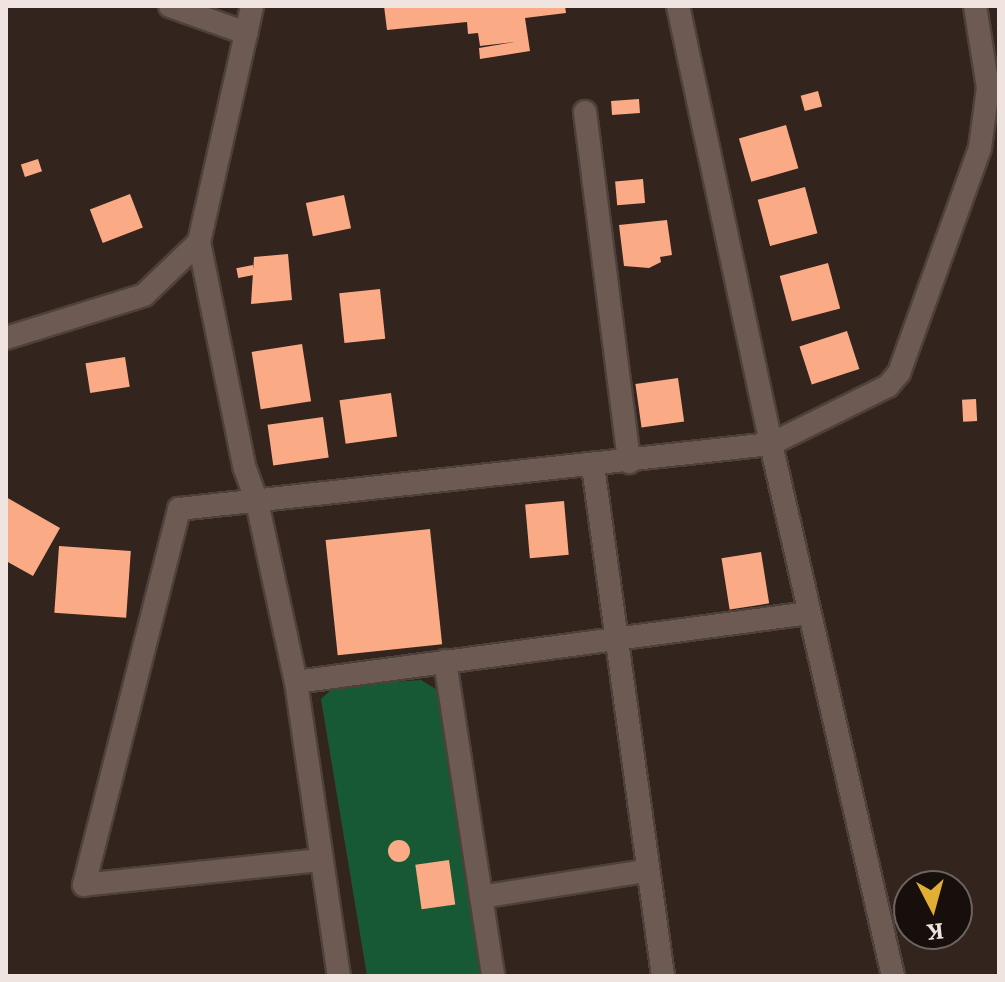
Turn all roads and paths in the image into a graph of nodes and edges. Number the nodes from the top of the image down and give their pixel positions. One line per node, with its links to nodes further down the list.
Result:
1 (170, 6): 5 (street)
2 (252, 6): 5 (street)
3 (678, 6): 9 (street)
4 (975, 6): 9 (street)
5 (246, 33): 7 (street)
6 (585, 112): 10 (street)
7 (199, 242): 8 (street); 12 (street)
8 (6, 338)
9 (771, 444): 10 (street); 13 (street)
10 (629, 462): 11 (street)
11 (593, 466): 12 (street); 14 (street)
12 (257, 502): 16 (street); 17 (street)
13 (809, 613): 14 (street); 23 (street)
14 (618, 639): 15 (street); 18 (street)
15 (445, 661): 16 (street); 19 (street)
16 (296, 682): 17 (street)
17 (320, 860): 20 (street)
18 (646, 871): 19 (street); 22 (street)
19 (481, 897): 21 (street)
20 (339, 976)
21 (493, 976)
22 (663, 976)
23 (893, 976)

